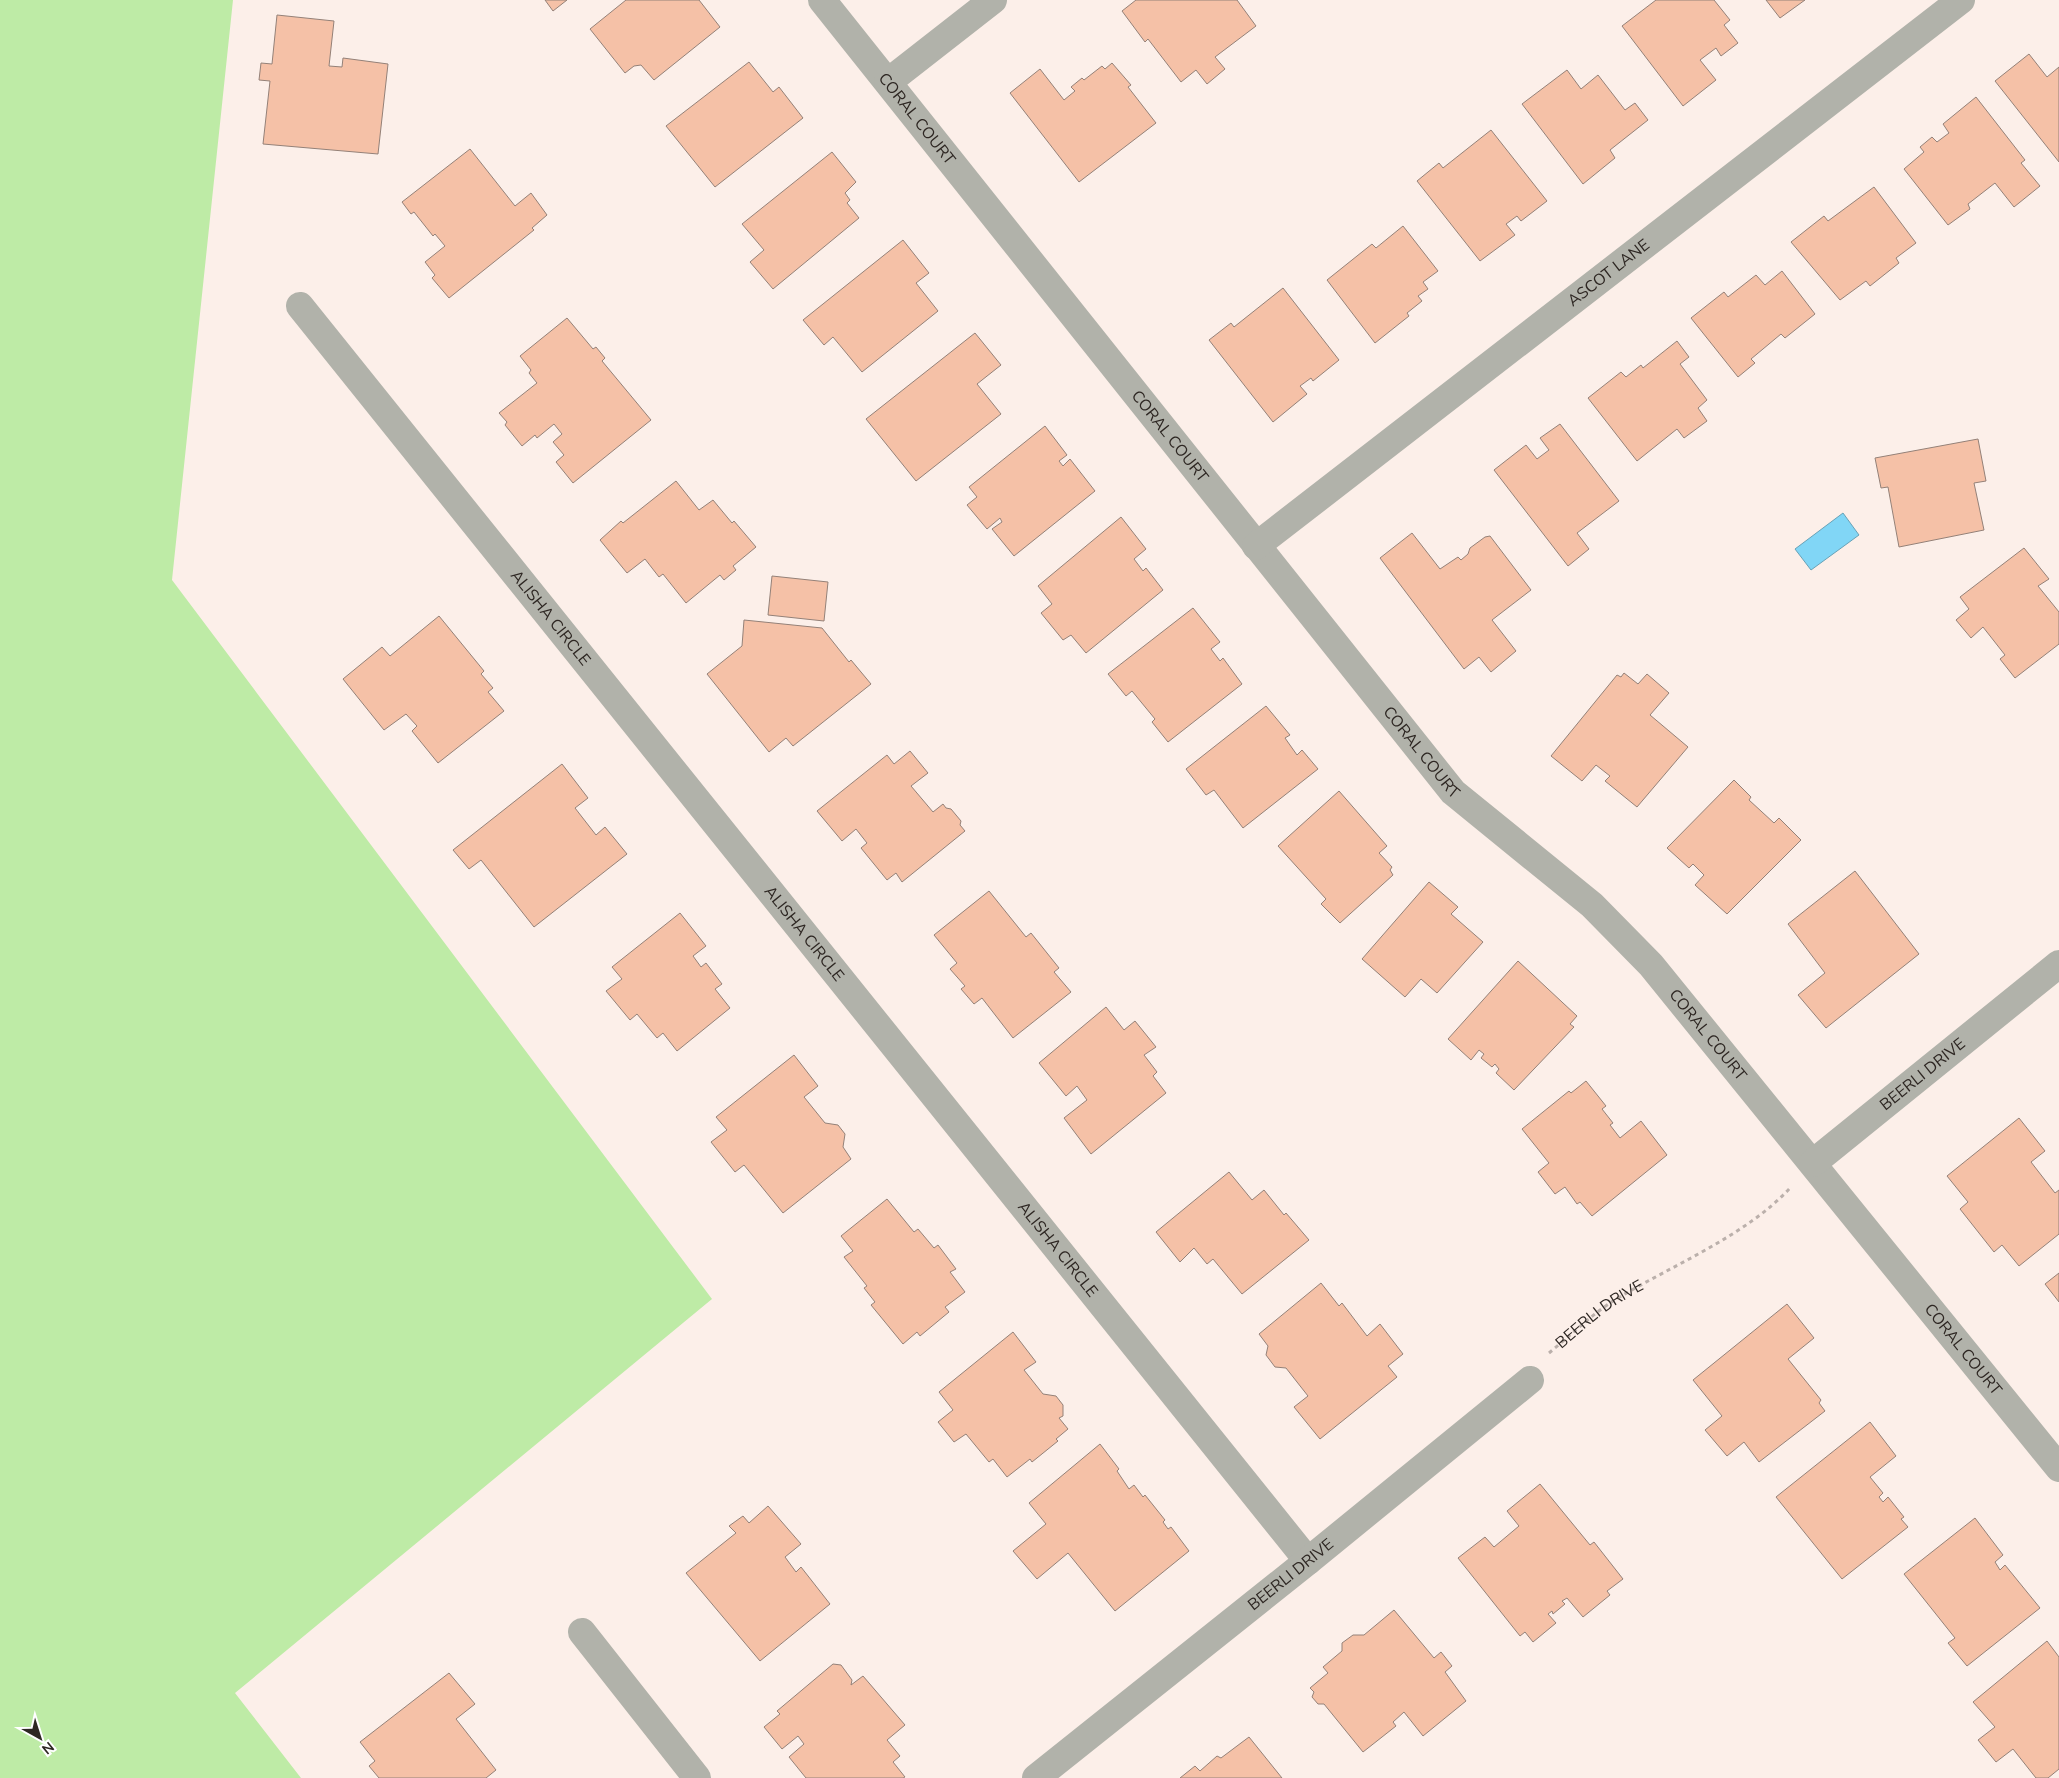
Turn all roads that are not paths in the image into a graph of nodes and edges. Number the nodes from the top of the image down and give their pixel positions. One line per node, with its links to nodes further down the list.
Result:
1 (822, 0): 4 (street, CORAL COURT)
2 (993, 0): 4 (street)
3 (1961, 0): 6 (street, ASCOT LANE)
4 (888, 82): 6 (street, CORAL COURT)
5 (300, 306): 11 (street, ALISHA CIRCLE)
6 (1256, 546): 8 (street, CORAL COURT)
7 (2059, 964): 8 (street, BEERLI DRIVE)
8 (1813, 1163): 10 (street, CORAL COURT)
9 (1530, 1380): 11 (street, BEERLI DRIVE)
10 (2059, 1468)
11 (1308, 1561): 14 (street, BEERLI DRIVE)
12 (582, 1632): 13 (street)
13 (697, 1778)
14 (1036, 1778)

